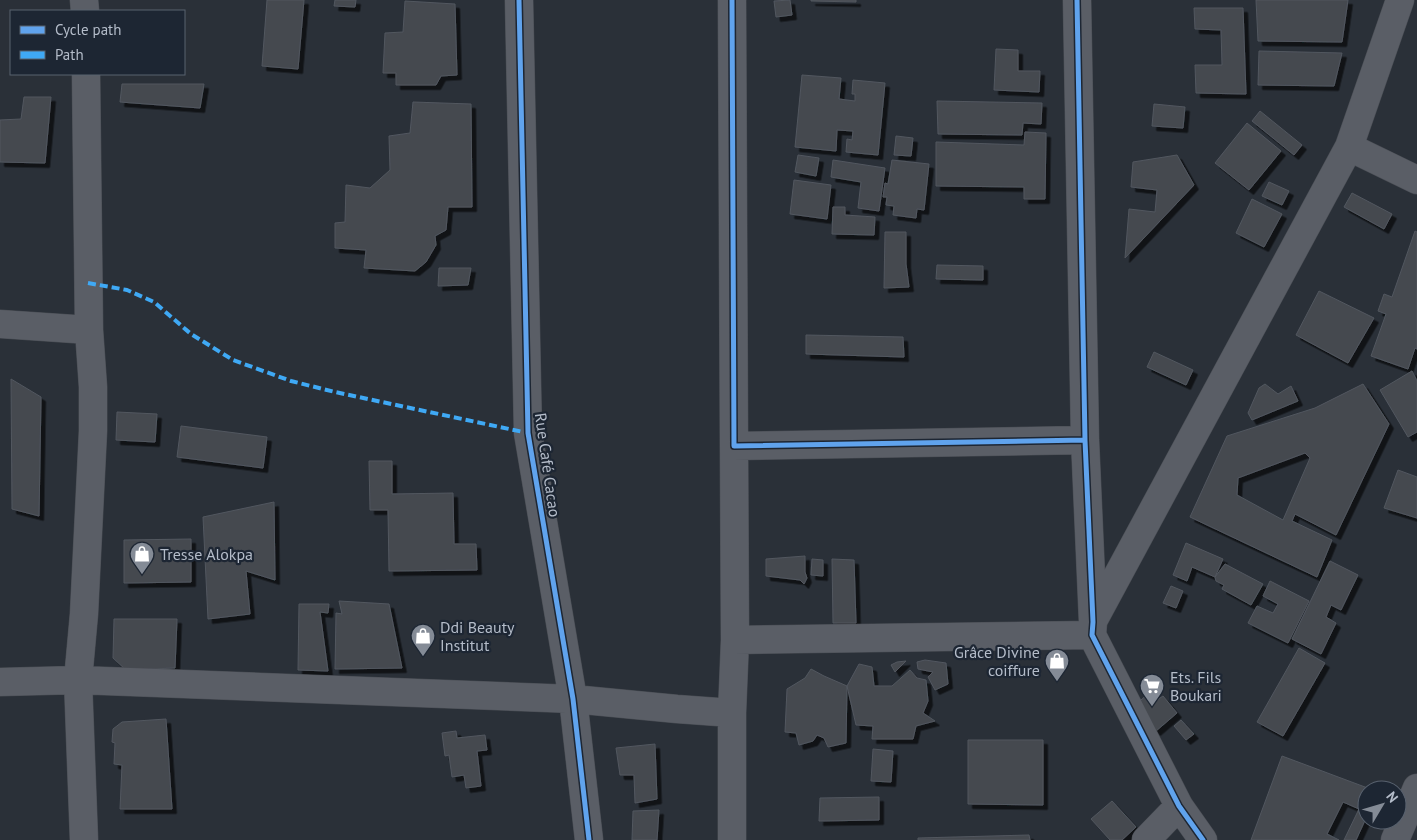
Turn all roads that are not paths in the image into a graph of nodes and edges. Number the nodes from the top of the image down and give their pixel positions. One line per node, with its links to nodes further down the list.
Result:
1 (519, 0): 16 (street, Rue Café Cacao)
2 (732, 0): 11 (street)
3 (1077, 0): 10 (street)
4 (1400, 0): 6 (street)
5 (86, 75): 9 (street)
6 (1349, 147): 7 (street); 12 (street)
7 (1417, 180)
8 (0, 324): 9 (street)
9 (89, 330): 14 (street)
10 (1085, 440): 11 (street); 12 (street)
11 (734, 446): 13 (street)
12 (1092, 629): 13 (street); 19 (street)
13 (735, 640): 17 (street)
14 (78, 680): 15 (street); 16 (street); 20 (street)
15 (0, 682)
16 (573, 699): 17 (street); 21 (street, Rue Café Cacao)
17 (732, 713): 22 (street)
18 (1417, 788): 25 (street)
19 (1179, 806): 23 (street); 24 (street)
20 (84, 840)
21 (589, 840)
22 (732, 840)
23 (1146, 840)
24 (1203, 840)
25 (1395, 840)

